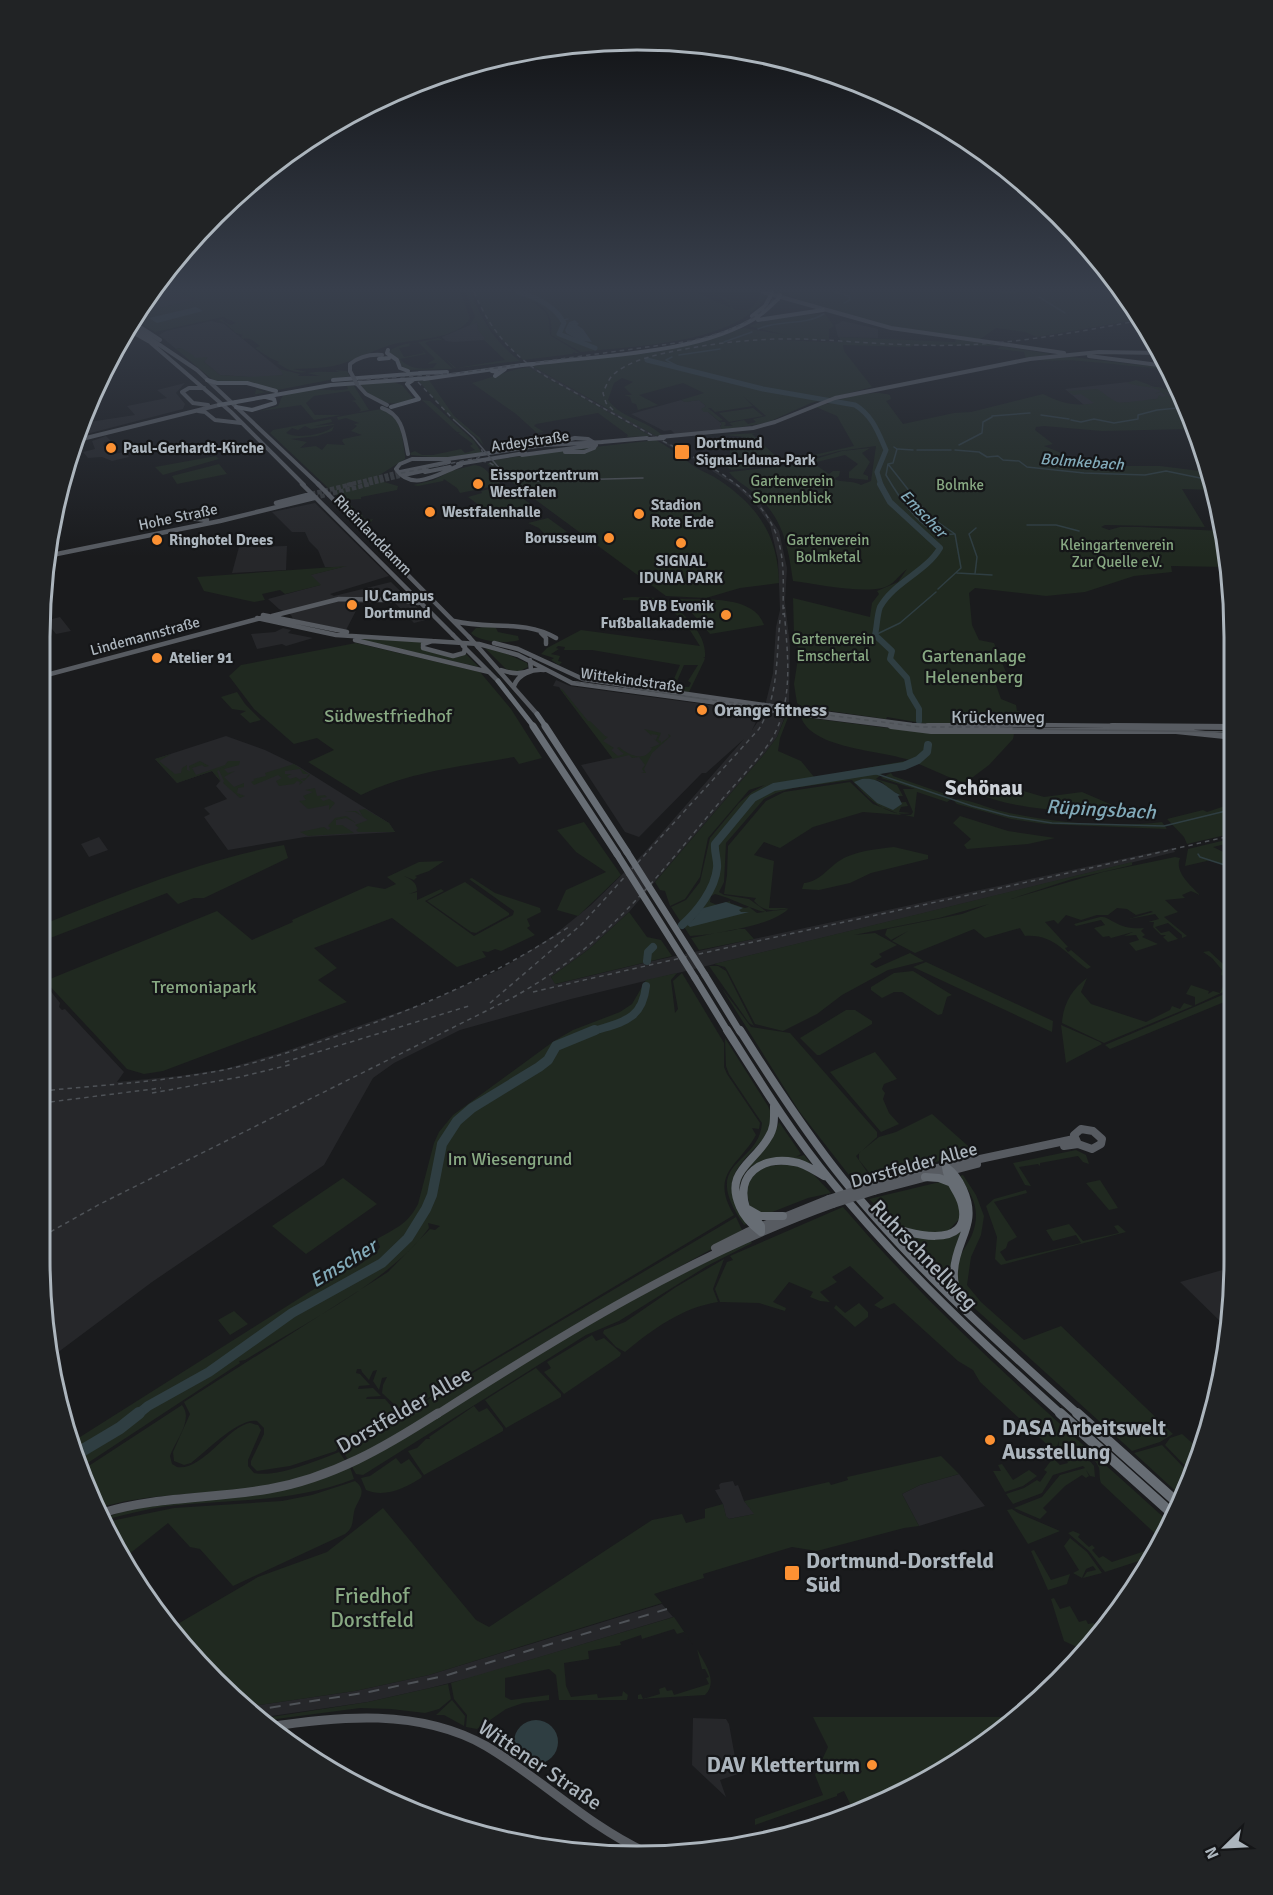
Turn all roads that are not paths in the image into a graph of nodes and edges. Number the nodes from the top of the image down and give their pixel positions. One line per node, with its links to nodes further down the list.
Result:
1 (192, 380): 22 (main road)
2 (196, 380): 12 (main road, Rheinlanddamm)
3 (207, 380): 15 (main road, Rheinlanddamm)
4 (209, 380): 13 (highway)
5 (330, 380): 13 (highway)
6 (355, 380): 20 (main road, bridge)
7 (382, 380): 14 (highway)
8 (388, 380): 20 (highway)
9 (418, 380): 20 (highway)
10 (922, 380): 18 (main road, Ardeystraße)
11 (926, 380): 18 (main road, Ardeystraße)
12 (208, 390): 19 (main road); 24 (main road, Rheinlanddamm)
13 (279, 391): 17 (highway)
14 (290, 391): 16 (highway); 25 (highway)
15 (220, 393): 17 (highway); 21 (main road, Rheinlanddamm)
16 (257, 398): 17 (highway); 21 (highway)
17 (241, 399): 19 (highway, bridge)
18 (833, 400): 29 (main road, Ardeystraße, bridge)
19 (215, 405): 22 (main road); 23 (main road); 24 (main road)
20 (388, 406): 32 (main road)
21 (236, 407): 25 (main road, Rheinlanddamm)
22 (181, 412): 26 (main road)
23 (191, 412): 26 (main road); 27 (main road)
24 (231, 412): 27 (main road, Rheinlanddamm)
25 (247, 417): 50 (main road, Rheinlanddamm)
26 (152, 421): 28 (main road)
27 (244, 425): 43 (main road, Rheinlanddamm)
28 (85, 437)
29 (603, 443): 30 (main road); 31 (main road); 37 (main road, Ardeystraße); 38 (main road, Ardeystraße)
30 (546, 446): 31 (main road, bridge); 33 (main road)
31 (549, 451): 36 (main road)
32 (408, 454): 34 (main road); 35 (main road)
33 (484, 454): 34 (main road); 37 (main road)
34 (421, 459): 35 (main road)
35 (402, 462): 36 (main road)
36 (461, 465): 38 (main road)
37 (421, 468): 38 (main road, Ardeystraße)
38 (412, 474)
39 (188, 518): 40 (main road)
40 (208, 520): 41 (main road, Hohe Straße); 42 (main road, Hohe Straße)
41 (56, 553)
42 (56, 553)
43 (410, 592): 45 (main road); 46 (main road, Rheinlanddamm)
44 (331, 598): 45 (main road, Lindemannstraße); 47 (main road, Lindemannstraße); 49 (main road, Lindemannstraße)
45 (399, 600): 46 (main road, Lindemannstraße)
46 (421, 604): 64 (main road, Rheinlanddamm, bridge)
47 (293, 610): 48 (main road, Lindemannstraße); 51 (main road)
48 (269, 616): 49 (main road, Lindemannstraße); 51 (main road, Wittekindstraße)
49 (260, 617): 54 (main road, Wittekindstraße); 70 (main road, Lindemannstraße)
50 (452, 619): 53 (main road); 60 (main road, Rheinlanddamm)
51 (292, 621): 52 (main road, Wittekindstraße)
52 (312, 625): 54 (main road); 61 (main road, Wittekindstraße)
53 (486, 625): 55 (main road); 60 (main road)
54 (306, 629): 59 (main road, Wittekindstraße)
55 (532, 629): 56 (main road); 57 (main road)
56 (541, 633): 57 (main road); 63 (main road)
57 (551, 634): 58 (main road)
58 (562, 634)
59 (345, 636): 61 (main road, Wittekindstraße); 68 (main road)
60 (468, 636): 66 (main road, Rheinlanddamm, bridge)
61 (426, 637): 62 (main road, Wittekindstraße); 69 (main road, Wittekindstraße)
62 (440, 640): 64 (main road); 65 (main road, Wittekindstraße)
63 (546, 644)
64 (464, 646): 68 (main road, Rheinlanddamm)
65 (530, 660): 66 (main road); 67 (main road, Wittekindstraße)
66 (498, 668): 73 (main road, Rheinlanddamm)
67 (546, 670): 71 (main road, Wittekindstraße); 73 (main road)
68 (489, 672): 72 (main road, Rheinlanddamm)
69 (563, 672): 71 (main road); 74 (main road, Wittekindstraße)
70 (50, 674)
71 (555, 676): 74 (main road, Wittekindstraße)
72 (498, 681): 83 (highway, Rheinlanddamm, bridge)
73 (514, 686): 77 (main road, Rheinlanddamm)
74 (697, 698): 75 (main road, Wittekindstraße)
75 (763, 707): 76 (main road, Krückenweg, bridge)
76 (791, 711): 78 (main road, Krückenweg); 80 (main road, Krückenweg)
77 (537, 714): 82 (highway, Rheinlanddamm)
78 (1029, 724): 79 (main road, Krückenweg); 80 (main road)
79 (1223, 727)
80 (1031, 732): 81 (main road, Krückenweg)
81 (1223, 736)
82 (627, 852): 94 (highway, Ruhrschnellweg, bridge)
83 (695, 978): 84 (highway, Ruhrschnellweg)
84 (771, 1097): 89 (highway, Ruhrschnellweg); 95 (highway)
85 (1076, 1141): 86 (main road, Dorstfelder Allee)
86 (948, 1169): 87 (main road, Dorstfelder Allee); 88 (highway); 90 (main road, Dorstfelder Allee); 96 (highway)
87 (925, 1177): 88 (highway); 90 (main road, Dorstfelder Allee)
88 (953, 1184): 94 (highway)
89 (836, 1186): 92 (highway); 98 (highway, Ruhrschnellweg)
90 (872, 1189): 91 (main road, Dorstfelder Allee, bridge)
91 (831, 1202): 93 (main road, Dorstfelder Allee); 95 (main road, Dorstfelder Allee)
92 (752, 1214): 93 (highway); 95 (highway)
93 (783, 1216): 95 (main road, Dorstfelder Allee)
94 (874, 1216): 96 (highway, Ruhrschnellweg)
95 (759, 1229): 99 (main road, Dorstfelder Allee)
96 (971, 1314): 97 (highway, Ruhrschnellweg)
97 (1172, 1498)
98 (1167, 1509)
99 (107, 1512)
100 (280, 1725): 101 (main road, Wittener Straße)
101 (633, 1846)

